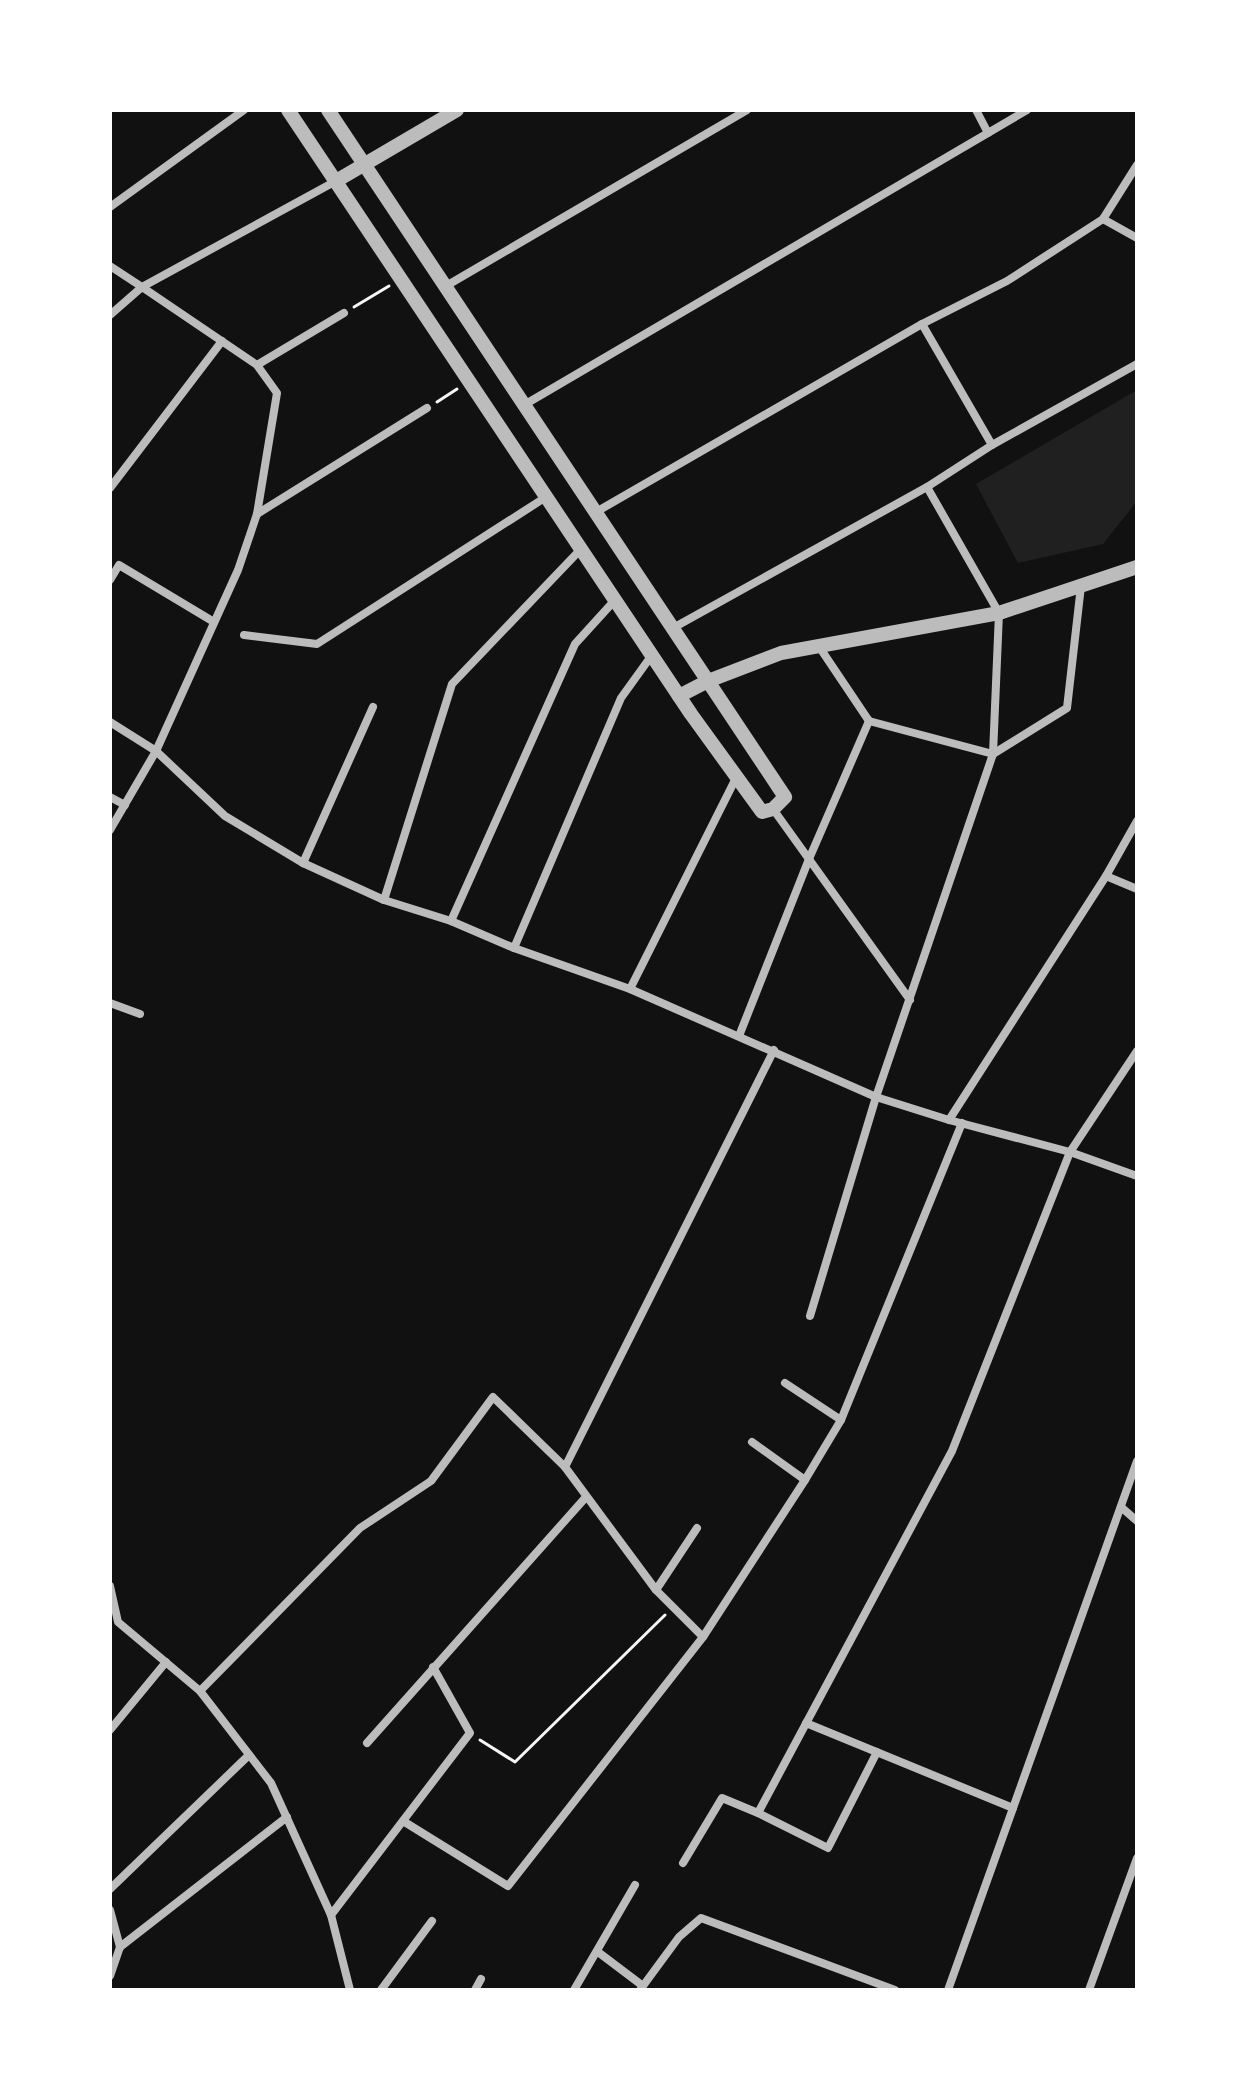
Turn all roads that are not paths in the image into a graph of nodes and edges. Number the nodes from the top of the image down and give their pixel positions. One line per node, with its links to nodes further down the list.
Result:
1 (244, 110): 12 (street)
2 (288, 110): 11 (street)
3 (328, 110): 9 (street)
4 (457, 110): 9 (street)
5 (747, 110): 16 (street)
6 (976, 110): 8 (street)
7 (1027, 110): 8 (street)
8 (988, 133): 24 (street)
9 (364, 164): 11 (street); 16 (street)
10 (1137, 165): 13 (street)
11 (336, 181): 17 (street); 29 (street)
12 (110, 207)
13 (1103, 219): 14 (street); 20 (street)
14 (1137, 238)
15 (110, 266): 17 (street)
16 (446, 286): 24 (street)
17 (142, 287): 19 (street); 21 (street)
18 (344, 313): 23 (street)
19 (110, 315)
20 (922, 324): 26 (street); 30 (street)
21 (222, 341): 23 (street); 28 (street)
22 (1137, 364): 26 (street)
23 (257, 365): 31 (street)
24 (524, 405): 30 (street)
25 (427, 408): 31 (street)
26 (992, 445): 27 (street)
27 (927, 487): 37 (street); 39 (street)
28 (110, 488)
29 (546, 497): 32 (street); 40 (street)
30 (596, 512): 39 (street)
31 (257, 514): 38 (street)
32 (581, 549): 36 (street); 60 (street)
33 (1137, 567): 35 (street)
34 (110, 580): 38 (street)
35 (1081, 586): 37 (street); 49 (street)
36 (615, 600): 42 (street); 61 (street)
37 (999, 613): 41 (street); 49 (street)
38 (214, 622): 48 (street)
39 (673, 628): 43 (street)
40 (244, 635)
41 (817, 644): 43 (street); 46 (street)
42 (652, 655): 44 (street); 62 (street)
43 (708, 681): 44 (street); 53 (street)
44 (679, 696): 50 (street)
45 (373, 707): 57 (street)
46 (869, 721): 49 (street); 56 (street)
47 (110, 722): 48 (street)
48 (156, 751): 52 (street); 57 (street)
49 (993, 754): 64 (street)
50 (737, 776): 53 (street); 63 (street)
51 (110, 797): 52 (street)
52 (125, 805): 55 (street)
53 (773, 809): 56 (street)
54 (1137, 821): 58 (street)
55 (110, 830)
56 (809, 859): 64 (street); 67 (street)
57 (303, 863): 60 (street)
58 (1106, 876): 59 (street); 71 (street)
59 (1137, 889)
60 (384, 900): 61 (street)
61 (451, 921): 62 (street)
62 (514, 948): 63 (street)
63 (630, 989): 67 (street)
64 (910, 1000): 70 (street)
65 (110, 1003): 66 (street)
66 (140, 1014)
67 (739, 1036): 68 (street)
68 (774, 1050): 70 (street); 80 (street)
69 (1137, 1051): 73 (street)
70 (876, 1097): 71 (street); 75 (street)
71 (949, 1120): 72 (street)
72 (962, 1123): 73 (street); 77 (street)
73 (1070, 1152): 74 (street); 93 (street)
74 (1137, 1176)
75 (810, 1316)
76 (785, 1383): 77 (street)
77 (841, 1420): 81 (street)
78 (752, 1442): 81 (street)
79 (1137, 1461): 83 (street)
80 (565, 1467): 82 (street); 92 (street)
81 (805, 1480): 89 (street)
82 (586, 1497): 87 (street); 91 (street)
83 (1121, 1507): 84 (street); 98 (street)
84 (1137, 1521)
85 (697, 1528): 87 (street)
86 (110, 1586): 88 (street)
87 (656, 1590): 89 (street)
88 (114, 1624): 90 (street)
89 (703, 1637): 101 (street)
90 (166, 1662): 92 (street); 94 (street)
91 (433, 1667): 95 (street); 101 (street)
92 (200, 1691): 97 (street)
93 (806, 1723): 96 (street); 99 (street)
94 (110, 1730)
95 (367, 1743)
96 (877, 1752): 98 (street); 99 (street)
97 (249, 1755): 100 (street); 106 (street)
98 (1013, 1808): 120 (street)
99 (758, 1813): 103 (street)
100 (287, 1817): 108 (street); 110 (street)
101 (403, 1821): 108 (street)
102 (1137, 1858): 104 (street)
103 (683, 1863)
104 (1134, 1873): 121 (street)
105 (635, 1885): 111 (street)
106 (110, 1889)
107 (110, 1910): 110 (street)
108 (331, 1915): 115 (street)
109 (432, 1921): 116 (street)
110 (120, 1947): 112 (street)
111 (598, 1952): 114 (street); 118 (street)
112 (110, 1976)
113 (481, 1979): 117 (street)
114 (641, 1988): 119 (street)
115 (350, 1990)
116 (381, 1990)
117 (475, 1990)
118 (574, 1990)
119 (895, 1990)
120 (948, 1990)
121 (1089, 1990)

